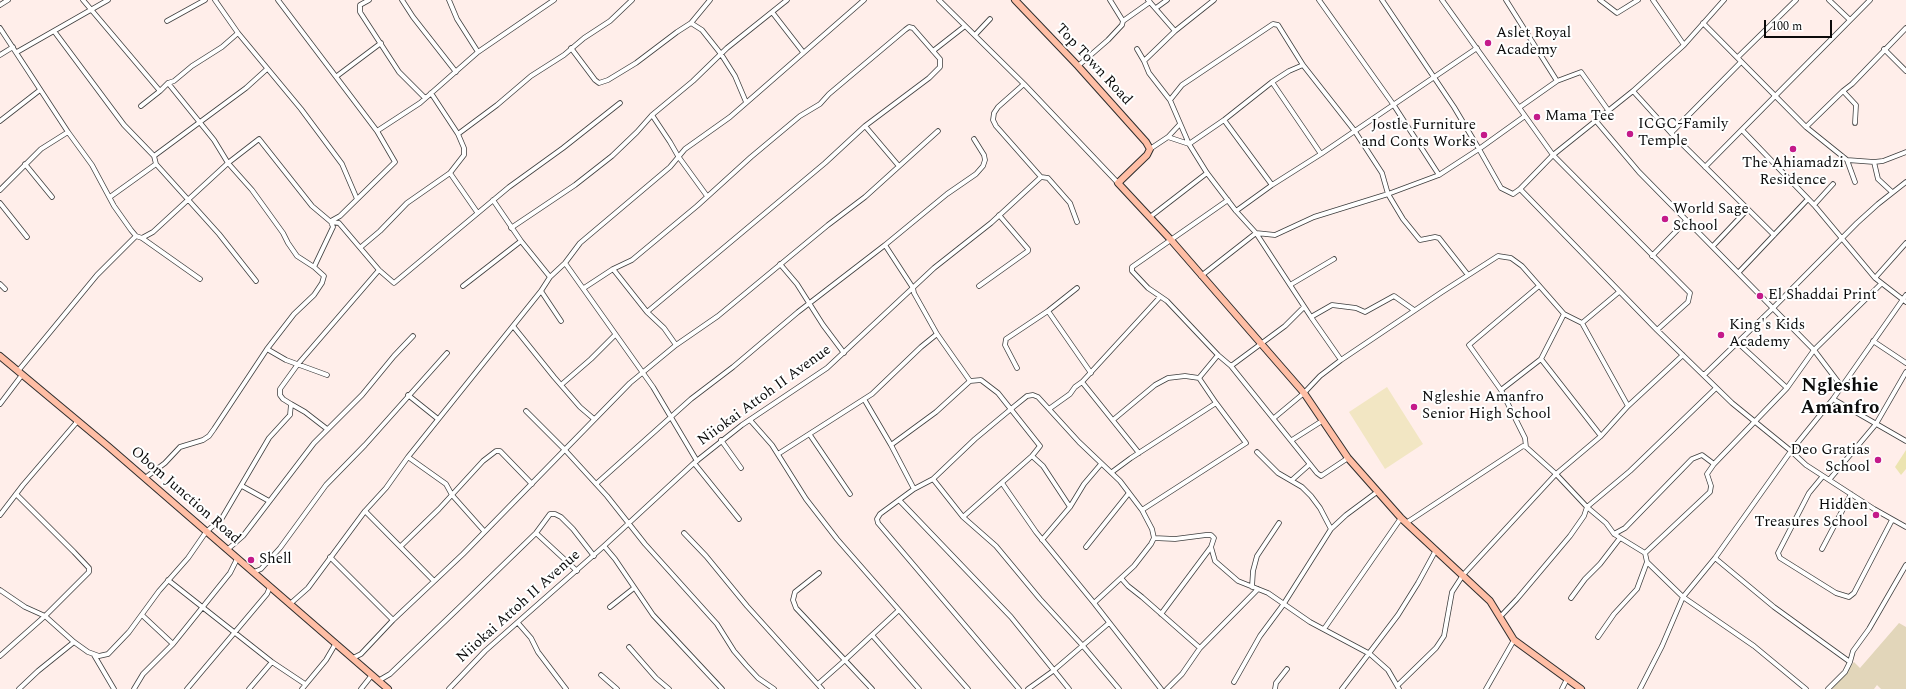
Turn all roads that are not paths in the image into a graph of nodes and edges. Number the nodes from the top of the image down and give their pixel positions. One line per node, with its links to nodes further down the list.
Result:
1 (8, 0): 32 (street)
2 (83, 0): 33 (street)
3 (108, 0): 33 (street)
4 (205, 0): 38 (street)
5 (215, 0): 47 (street)
6 (278, 0): 70 (street)
7 (369, 0): 49 (street)
8 (402, 0): 69 (street)
9 (449, 0): 58 (street)
10 (554, 0): 58 (street)
11 (632, 0): 52 (street)
12 (710, 0): 40 (street)
13 (787, 0): 35 (street)
14 (864, 0): 59 (street)
15 (939, 0): 42 (street)
16 (1015, 0): 66 (street, Top Town Road)
17 (1110, 0): 39 (street)
18 (1167, 0): 34 (street)
19 (1214, 0): 46 (street)
20 (1319, 0): 86 (street)
21 (1382, 0): 71 (street)
22 (1442, 0): 53 (street)
23 (1506, 0): 73 (street)
24 (1600, 0): 25 (street)
25 (1638, 0)
26 (1653, 0): 50 (street)
27 (1724, 0): 41 (street)
28 (1796, 0): 62 (street)
29 (1829, 0): 37 (street)
30 (1870, 0): 37 (street)
31 (1149, 1): 34 (street); 39 (street)
32 (0, 5)
33 (91, 8): 45 (street); 77 (street)
34 (1156, 8): 46 (street)
35 (772, 12): 59 (street); 60 (street)
36 (990, 19): 48 (street)
37 (1850, 20): 81 (street)
38 (167, 21)
39 (1123, 21): 66 (street)
40 (691, 23): 52 (street); 60 (street)
41 (1703, 23): 50 (street); 62 (street)
42 (966, 26): 48 (street); 56 (street)
43 (0, 28): 51 (street)
44 (1906, 28): 55 (street)
45 (54, 31): 57 (street); 115 (street)
46 (1175, 31): 63 (street)
47 (238, 33): 67 (street); 74 (street)
48 (975, 35): 75 (street)
49 (381, 43): 70 (street); 82 (street)
50 (1684, 45): 78 (street)
51 (13, 47): 57 (street); 61 (street)
52 (571, 48): 106 (street)
53 (1477, 48): 71 (street); 88 (street)
54 (1137, 49): 63 (street)
55 (1884, 49): 68 (street); 79 (street)
56 (933, 51): 98 (street); 137 (street)
57 (17, 52): 76 (street)
58 (478, 52): 69 (street)
59 (803, 52): 85 (street)
60 (721, 54): 85 (street); 90 (street)
61 (0, 55)
62 (1738, 58): 64 (street)
63 (1144, 61): 83 (street)
64 (1741, 62): 81 (street); 105 (street)
65 (1303, 65): 72 (street); 83 (street); 100 (street)
66 (1078, 66): 110 (street, Top Town Road)
67 (267, 69): 95 (street); 141 (street)
68 (1906, 71)
69 (456, 72): 80 (street)
70 (337, 76): 102 (street)
71 (1433, 77): 86 (street); 111 (street)
72 (1272, 82): 92 (street); 113 (street)
73 (1557, 82): 88 (street); 89 (street)
74 (168, 83): 77 (street); 95 (street)
75 (1024, 84): 127 (street); 130 (street)
76 (40, 90): 93 (street); 104 (street)
77 (160, 91): 87 (street)
78 (1633, 91): 89 (street); 105 (street)
79 (1843, 91): 96 (street); 99 (street)
80 (431, 93): 82 (street); 106 (street)
81 (1776, 96): 99 (street); 101 (street)
82 (425, 98): 102 (street)
83 (1170, 100): 97 (street)
84 (620, 102): 143 (street)
85 (746, 102): 116 (street)
86 (1393, 104): 100 (street); 126 (street)
87 (141, 106)
88 (1520, 107): 91 (street)
89 (1608, 110): 94 (street)
90 (652, 115): 116 (street); 155 (street)
91 (1525, 116): 111 (street); 114 (street)
92 (1224, 120): 109 (street); 132 (street)
93 (0, 121)
94 (1596, 121): 114 (street); 152 (street)
95 (199, 123): 115 (street); 119 (street)
96 (1855, 123)
97 (1180, 124): 107 (street); 109 (street)
98 (865, 126): 122 (street); 202 (street)
99 (1806, 127): 117 (street)
100 (1354, 130): 113 (street); 136 (street)
101 (1742, 130): 123 (street); 142 (street)
102 (377, 131): 141 (street)
103 (938, 131): 122 (street)
104 (68, 132): 120 (street); 139 (street)
105 (1671, 133): 123 (street)
106 (458, 134): 124 (street)
107 (1168, 137): 109 (street); 110 (street)
108 (974, 139): 165 (street)
109 (1188, 144): 125 (street)
110 (1150, 149): 130 (street)
111 (1479, 149): 126 (street); 133 (street)
112 (1906, 152): 118 (street)
113 (1321, 154): 132 (street)
114 (1553, 155): 133 (street); 168 (street)
115 (154, 156): 121 (street)
116 (678, 156): 137 (street); 170 (street)
117 (1847, 160): 118 (street); 128 (street)
118 (1874, 162): 135 (street)
119 (228, 163): 140 (street); 153 (street); 172 (street)
120 (25, 164): 134 (street); 138 (street)
121 (156, 164): 139 (street); 140 (street)
122 (898, 165): 171 (street)
123 (1705, 167): 147 (street)
124 (450, 173): 149 (street); 167 (street)
125 (1206, 173): 144 (street); 151 (street)
126 (1439, 175): 136 (street)
127 (1042, 177): 150 (street, Niiokai Attoh II Avenue); 154 (street)
128 (1855, 182)
129 (1906, 182): 135 (street)
130 (1118, 183): 151 (street)
131 (1833, 184): 146 (street)
132 (1272, 185): 148 (street)
133 (1520, 188): 193 (street)
134 (0, 190)
135 (1892, 192): 161 (street)
136 (1388, 194): 156 (street); 176 (street)
137 (707, 196): 173 (street)
138 (52, 197)
139 (110, 197): 158 (street)
140 (187, 199): 160 (street); 181 (street)
141 (357, 199): 153 (street)
142 (1808, 199): 146 (street); 157 (street)
143 (493, 200): 149 (street); 155 (street)
144 (1228, 200): 148 (street); 162 (street)
145 (0, 203): 159 (street)
146 (1814, 205): 161 (street)
147 (1747, 210): 157 (street); 166 (street)
148 (1236, 211): 156 (street)
149 (477, 212): 174 (street)
150 (999, 216): 186 (street); 189 (street, Niiokai Attoh II Avenue)
151 (1150, 217): 162 (street)
152 (1686, 220): 166 (street); 168 (street)
153 (331, 222): 167 (street); 172 (street)
154 (1077, 222)
155 (511, 228): 163 (street)
156 (1256, 233): 177 (street); 184 (street)
157 (1774, 235): 175 (street)
158 (136, 236): 160 (street); 231 (street)
159 (28, 237)
160 (142, 238): 180 (street)
161 (1842, 239): 179 (street); 199 (street)
162 (1171, 240): 177 (street); 195 (street)
163 (521, 241): 178 (street); 185 (street)
164 (1906, 243): 179 (street)
165 (885, 245): 189 (street); 197 (street)
166 (1713, 246): 175 (street)
167 (361, 247): 174 (street)
168 (1652, 256): 208 (street)
169 (1334, 259): 184 (street)
170 (565, 263): 178 (street); 188 (street)
171 (780, 264): 197 (street); 215 (street)
172 (314, 266): 216 (street)
173 (613, 269): 188 (street); 202 (street)
174 (379, 270): 226 (street)
175 (1739, 272): 199 (street)
176 (1468, 275): 187 (street); 200 (street)
177 (1201, 276): 214 (street)
178 (550, 277): 192 (street)
179 (1874, 278): 183 (street)
180 (200, 279)
181 (256, 281)
182 (0, 284): 191 (street)
183 (1882, 284): 196 (street); 217 (street)
184 (1290, 285): 198 (street)
185 (463, 286)
186 (979, 286)
187 (1539, 286): 203 (street); 242 (street)
188 (584, 288): 210 (street)
189 (913, 288): 209 (street); 219 (street, Niiokai Attoh II Avenue)
190 (1077, 288): 201 (street)
191 (5, 289)
192 (541, 291): 205 (street); 207 (street)
193 (1619, 292): 206 (street); 208 (street)
194 (1906, 295): 196 (street)
195 (1160, 297): 220 (street); 232 (street)
196 (1904, 301): 212 (street)
197 (809, 303): 219 (street); 254 (street)
198 (1304, 307): 204 (street); 214 (street)
199 (1773, 308): 213 (street); 217 (street)
200 (1414, 310): 204 (street); 224 (street)
201 (1048, 311): 228 (street); 232 (street)
202 (647, 312): 215 (street)
203 (1564, 314): 206 (street); 223 (street)
204 (1311, 318): 224 (street)
205 (560, 321)
206 (1582, 323): 250 (street)
207 (513, 326): 238 (street); 257 (street)
208 (1657, 330): 222 (street)
209 (937, 334): 236 (street); 245 (street)
210 (615, 335): 229 (street); 238 (street)
211 (413, 336): 264 (street)
212 (1874, 341): 225 (street); 239 (street)
213 (1738, 343): 233 (street); 241 (street)
214 (1262, 344): 227 (street); 243 (street)
215 (676, 345): 229 (street)
216 (267, 349): 226 (street); 288 (street)
217 (1814, 350): 239 (street); 241 (street)
218 (447, 353): 244 (street)
219 (844, 353): 259 (street, Niiokai Attoh II Avenue)
220 (1218, 355): 227 (street); 235 (street)
221 (0, 356): 231 (street, Obom Junction Road)
222 (1683, 356): 233 (street); 250 (street)
223 (1541, 359): 242 (street); 266 (street)
224 (1341, 360): 243 (street)
225 (1906, 363)
226 (298, 364): 234 (street); 249 (street)
227 (1232, 366): 255 (street)
228 (1018, 368)
229 (642, 372): 254 (street); 258 (street)
230 (1906, 372): 263 (street)
231 (20, 373): 248 (street); 256 (street, Obom Junction Road)
232 (1091, 373): 237 (street)
233 (1704, 375): 240 (street)
234 (327, 376)
235 (1200, 378): 247 (street); 260 (street)
236 (970, 381): 251 (street); 270 (street)
237 (1082, 382): 252 (street); 260 (street)
238 (561, 385): 258 (street)
239 (1842, 387): 246 (street)
240 (1716, 388): 262 (street); 306 (street)
241 (1787, 388): 262 (street)
242 (1501, 390): 271 (street)
243 (1304, 393): 255 (street); 261 (street)
244 (408, 395): 257 (street); 341 (street)
245 (864, 399): 265 (street); 270 (street)
246 (1834, 399): 263 (street); 273 (street)
247 (1216, 403): 275 (street); 307 (street)
248 (0, 404)
249 (291, 404): 264 (street); 295 (street)
250 (1628, 406): 266 (street)
251 (1011, 409): 252 (street); 277 (street); 289 (street)
252 (1049, 409): 281 (street)
253 (526, 411): 272 (street)
254 (671, 416): 280 (street); 294 (street)
255 (1274, 418): 268 (street)
256 (76, 419): 288 (street, Obom Junction Road); 299 (street)
257 (438, 419): 278 (street)
258 (594, 419): 272 (street)
259 (750, 420): 267 (street, Niiokai Attoh II Avenue); 276 (street)
260 (1113, 420): 275 (street)
261 (1322, 421): 268 (street); 279 (street)
262 (1755, 422): 273 (street); 283 (street)
263 (1876, 424): 269 (street); 291 (street)
264 (327, 429): 304 (street)
265 (810, 434): 276 (street); 300 (street)
266 (1601, 436): 286 (street)
267 (722, 440): 280 (street, Niiokai Attoh II Avenue); 284 (street)
268 (1292, 440): 282 (street)
269 (1906, 441)
270 (891, 446): 296 (street)
271 (1526, 447): 286 (street); 313 (street)
272 (565, 450): 293 (street); 294 (street)
273 (1791, 451): 287 (street); 336 (street)
274 (1257, 452): 290 (street)
275 (1139, 453): 285 (street)
276 (778, 454): 361 (street)
277 (1032, 456): 292 (street); 305 (street)
278 (408, 457): 302 (street); 308 (street)
279 (1348, 458): 282 (street); 297 (street)
280 (695, 462): 311 (street); 314 (street, Niiokai Attoh II Avenue)
281 (1101, 464): 285 (street); 305 (street)
282 (1310, 464): 290 (street)
283 (1714, 464): 322 (street); 333 (street)
284 (741, 468)
285 (1112, 472): 298 (street)
286 (1556, 474): 306 (street); 343 (street)
287 (1822, 476): 291 (street); 312 (street)
288 (145, 478): 319 (street, Obom Junction Road)
289 (933, 479): 296 (street); 310 (street)
290 (1292, 480): 317 (street)
291 (1829, 480): 301 (street)
292 (1002, 483): 310 (street); 325 (street)
293 (532, 484): 302 (street); 318 (street)
294 (596, 484): 314 (street)
295 (242, 486): 304 (street); 319 (street)
296 (914, 489): 303 (street)
297 (1377, 492): 313 (street); 317 (street)
298 (1129, 493): 307 (street); 329 (street)
299 (16, 494): 309 (street); 363 (street)
300 (850, 494)
301 (1851, 494): 312 (street); 330 (street)
302 (452, 495): 318 (street); 326 (street)
303 (899, 500): 388 (street); 415 (street)
304 (269, 501): 331 (street)
305 (1070, 507): 325 (street)
306 (1587, 507): 322 (street); 365 (street)
307 (1142, 510): 323 (street)
308 (365, 511): 326 (street); 335 (street)
309 (0, 515)
310 (963, 517): 377 (street)
311 (740, 519)
312 (1892, 520): 316 (street)
313 (1403, 521): 332 (street); 369 (street)
314 (629, 523): 327 (street, Niiokai Attoh II Avenue); 410 (street)
315 (1279, 523): 349 (street)
316 (1906, 527)
317 (1331, 529): 358 (street)
318 (484, 531): 346 (street)
319 (206, 532): 331 (street, Obom Junction Road); 345 (street)
320 (536, 533): 334 (street); 340 (street); 392 (street)
321 (684, 533): 395 (street)
322 (1614, 534): 324 (street)
323 (1154, 538): 328 (street); 344 (street)
324 (1620, 538): 333 (street); 355 (street)
325 (1042, 540): 356 (street)
326 (401, 546): 346 (street)
327 (604, 546): 334 (street, Niiokai Attoh II Avenue); 348 (street)
328 (1211, 546): 349 (street); 362 (street)
329 (1086, 547)
330 (1822, 549)
331 (227, 550): 337 (street, Obom Junction Road)
332 (1436, 550): 343 (street); 381 (street)
333 (1645, 554): 338 (street)
334 (594, 556): 340 (street, Niiokai Attoh II Avenue)
335 (330, 557): 357 (street); 366 (street)
336 (1715, 558): 353 (street); 386 (street)
337 (237, 559): 341 (street, Obom Junction Road); 359 (street)
338 (1647, 562): 353 (street); 372 (street)
339 (1906, 565): 386 (street)
340 (577, 571): 367 (street, Niiokai Attoh II Avenue)
341 (254, 572): 347 (street, Obom Junction Road)
342 (819, 573): 385 (street)
343 (1463, 575): 365 (street); 396 (street)
344 (1121, 578): 356 (street); 362 (street)
345 (168, 580): 359 (street); 364 (street)
346 (434, 581): 366 (street)
347 (270, 586): 357 (street, Obom Junction Road); 370 (street)
348 (634, 588): 360 (street); 409 (street)
349 (1252, 588): 350 (street)
350 (1258, 589): 358 (street); 379 (street)
351 (0, 590): 352 (street)
352 (4, 593): 354 (street); 363 (street)
353 (1683, 597): 426 (street); 427 (street)
354 (0, 598)
355 (1571, 598)
356 (1094, 603): 368 (street)
357 (290, 604): 375 (street, Obom Junction Road)
358 (1283, 605): 369 (street); 393 (street)
359 (202, 607): 370 (street); 376 (street)
360 (610, 607)
361 (899, 610): 371 (street); 414 (street)
362 (1161, 614): 379 (street)
363 (45, 616): 374 (street); 382 (street)
364 (142, 616): 376 (street); 380 (street)
365 (1501, 616): 373 (street)
366 (393, 620): 383 (street)
367 (518, 622): 405 (street, Niiokai Attoh II Avenue); 406 (street)
368 (1110, 623): 377 (street); 419 (street)
369 (1324, 629): 381 (street)
370 (234, 632): 384 (street); 400 (street)
371 (872, 635): 385 (street); 413 (street)
372 (1598, 637)
373 (1514, 640): 391 (street); 423 (street)
374 (74, 642): 380 (street); 397 (street)
375 (336, 643): 383 (street, Obom Junction Road); 394 (street)
376 (173, 644): 399 (street)
377 (1083, 646): 388 (street); 418 (street)
378 (629, 647): 408 (street)
379 (1200, 648): 420 (street)
380 (94, 654): 398 (street)
381 (1370, 654): 396 (street); 422 (street)
382 (0, 656)
383 (353, 658): 389 (street, Obom Junction Road)
384 (272, 662): 394 (street); 401 (street)
385 (844, 662): 395 (street); 412 (street)
386 (1850, 662): 428 (street)
387 (1287, 669): 421 (street)
388 (1053, 671): 416 (street); 417 (street)
389 (372, 675): 392 (street, Obom Junction Road); 403 (street)
390 (601, 676): 407 (street)
391 (1567, 680): 424 (street); 425 (street)
392 (378, 681): 404 (street, Obom Junction Road)
393 (1234, 682)
394 (305, 684): 402 (street)
395 (818, 684): 411 (street)
396 (1398, 687)
397 (19, 689)
398 (114, 689)
399 (134, 689)
400 (187, 689)
401 (249, 689)
402 (302, 689)
403 (361, 689)
404 (388, 689)
405 (449, 689)
406 (566, 689)
407 (617, 689)
408 (669, 689)
409 (722, 689)
410 (774, 689)
411 (822, 689)
412 (872, 689)
413 (919, 689)
414 (968, 689)
415 (1019, 689)
416 (1028, 689)
417 (1069, 689)
418 (1119, 689)
419 (1161, 689)
420 (1167, 689)
421 (1275, 689)
422 (1342, 689)
423 (1486, 689)
424 (1562, 689)
425 (1581, 689)
426 (1640, 689)
427 (1806, 689)
428 (1828, 689)

